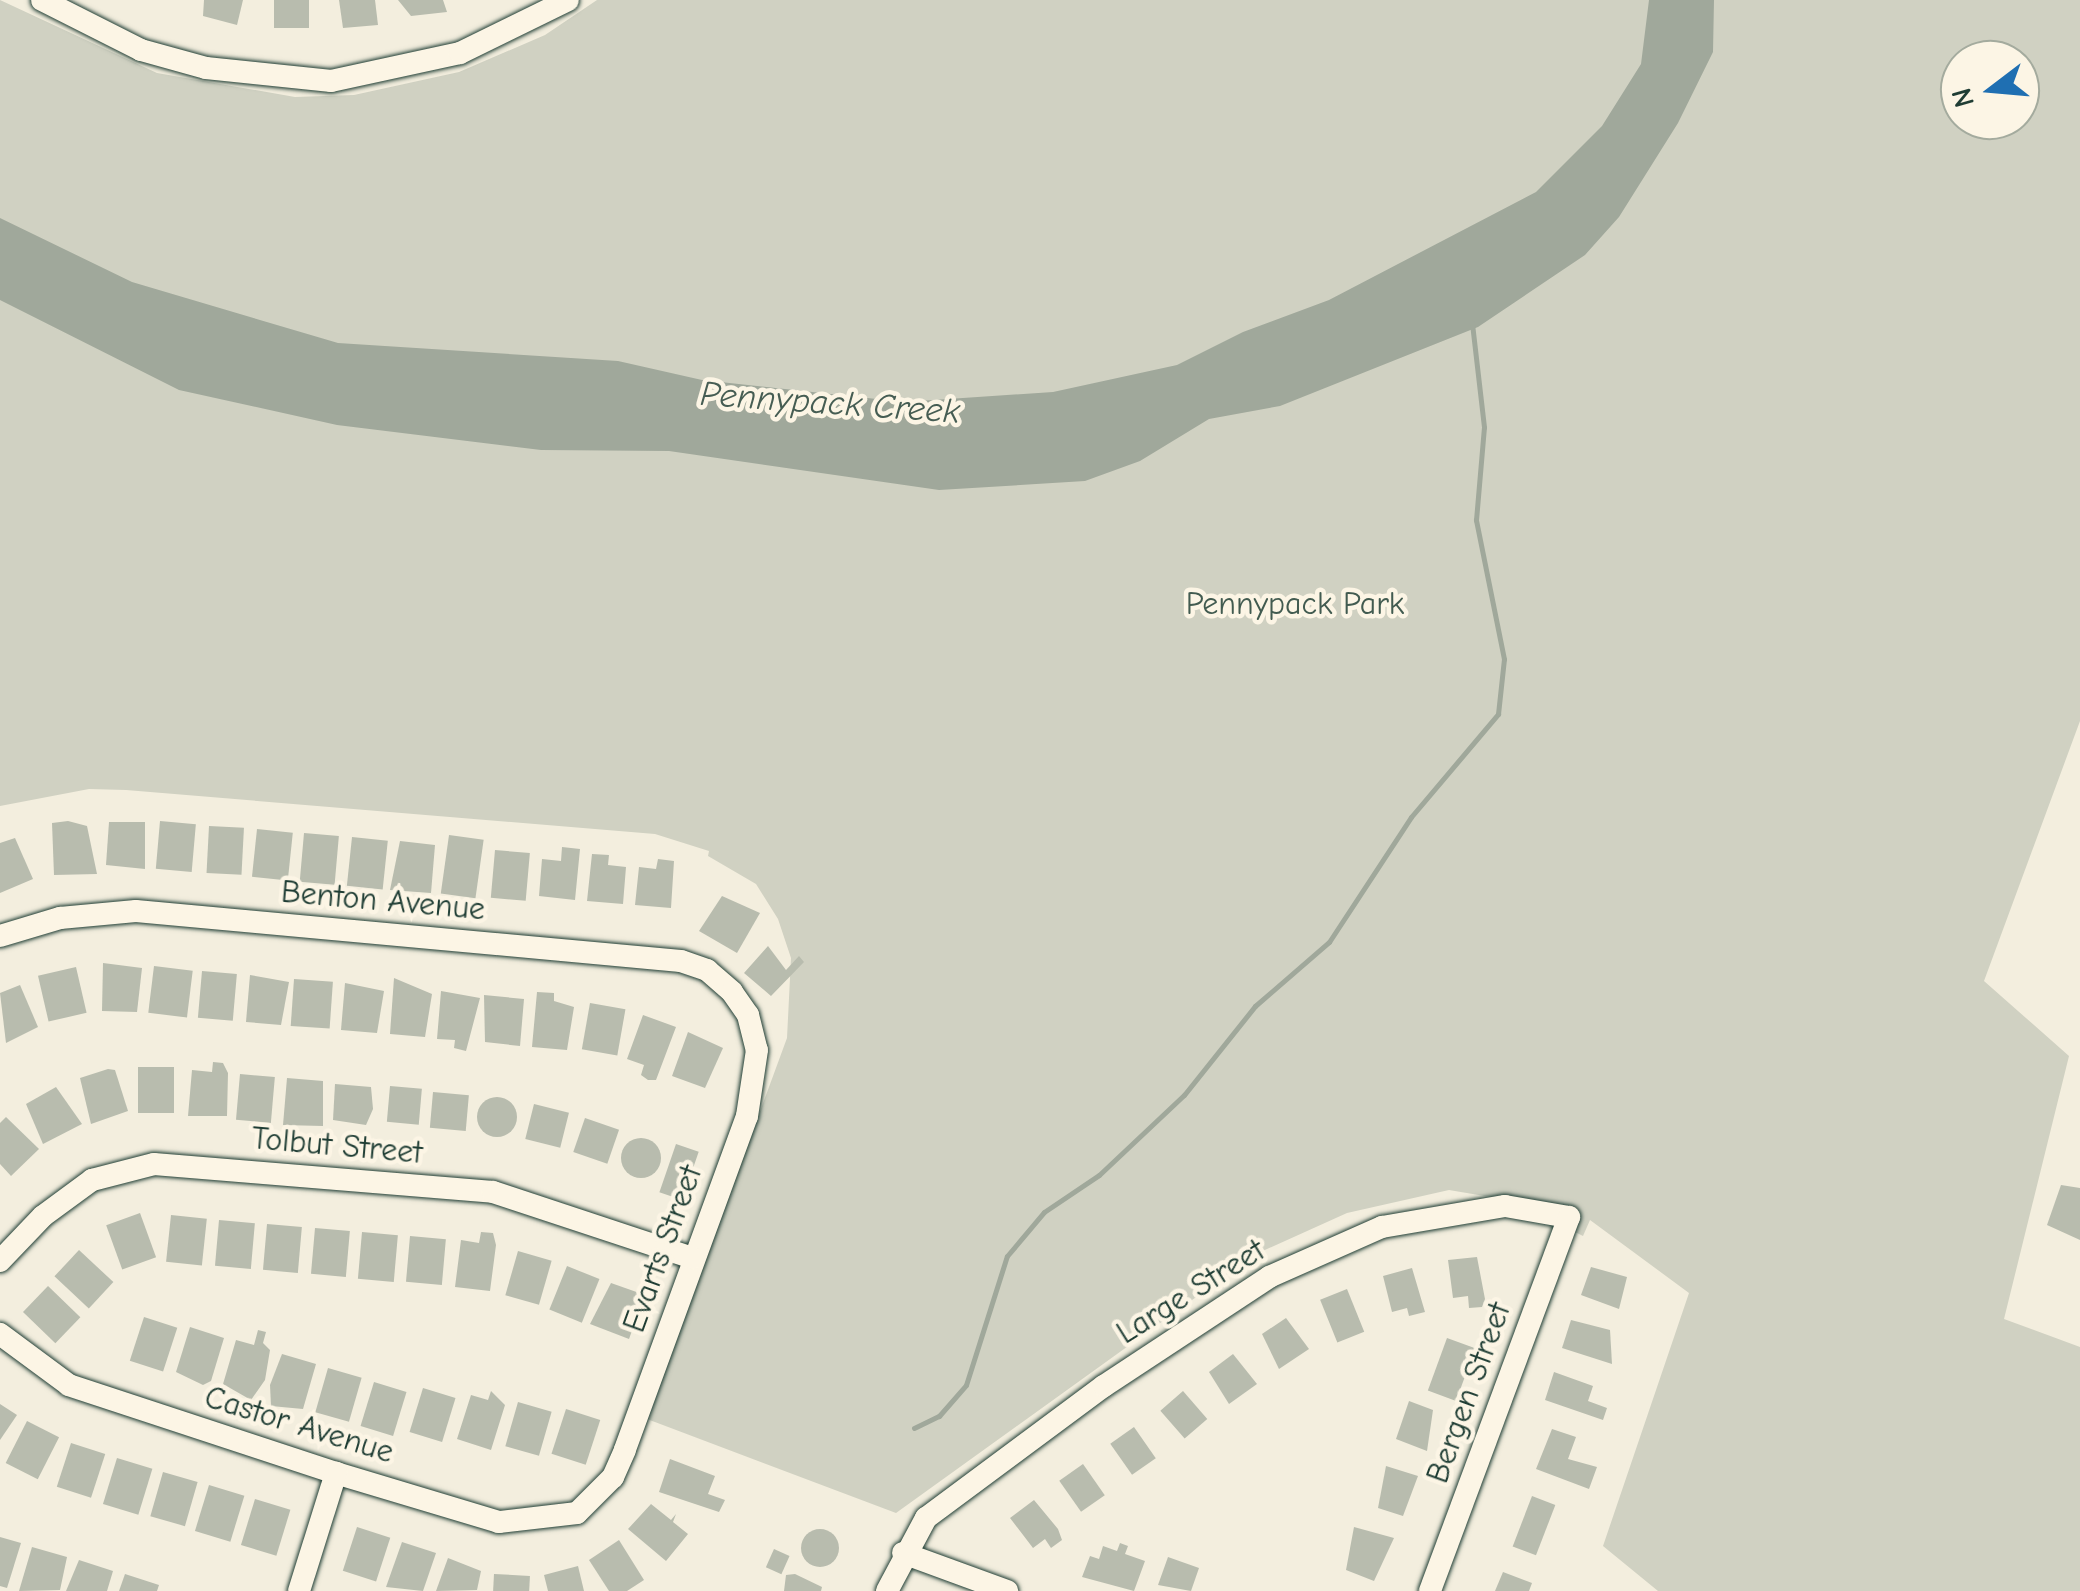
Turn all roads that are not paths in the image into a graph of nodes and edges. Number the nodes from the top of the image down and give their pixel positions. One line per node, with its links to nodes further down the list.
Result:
1 (42, 0): 2 (street)
2 (568, 0)
3 (0, 936): 4 (street, Benton Avenue)
4 (744, 1009): 6 (street, Evarts Street)
5 (1568, 1217): 11 (street, Large Street); 15 (street, Bergen Street)
6 (692, 1258): 7 (street, Tolbut Street); 10 (street, Evarts Street)
7 (0, 1261)
8 (0, 1334): 9 (street, Castor Avenue)
9 (336, 1474): 10 (street, Castor Avenue); 12 (street)
10 (590, 1501)
11 (903, 1553): 13 (street, Large Street); 14 (street)
12 (300, 1591)
13 (887, 1591)
14 (1008, 1591)
15 (1430, 1591)

